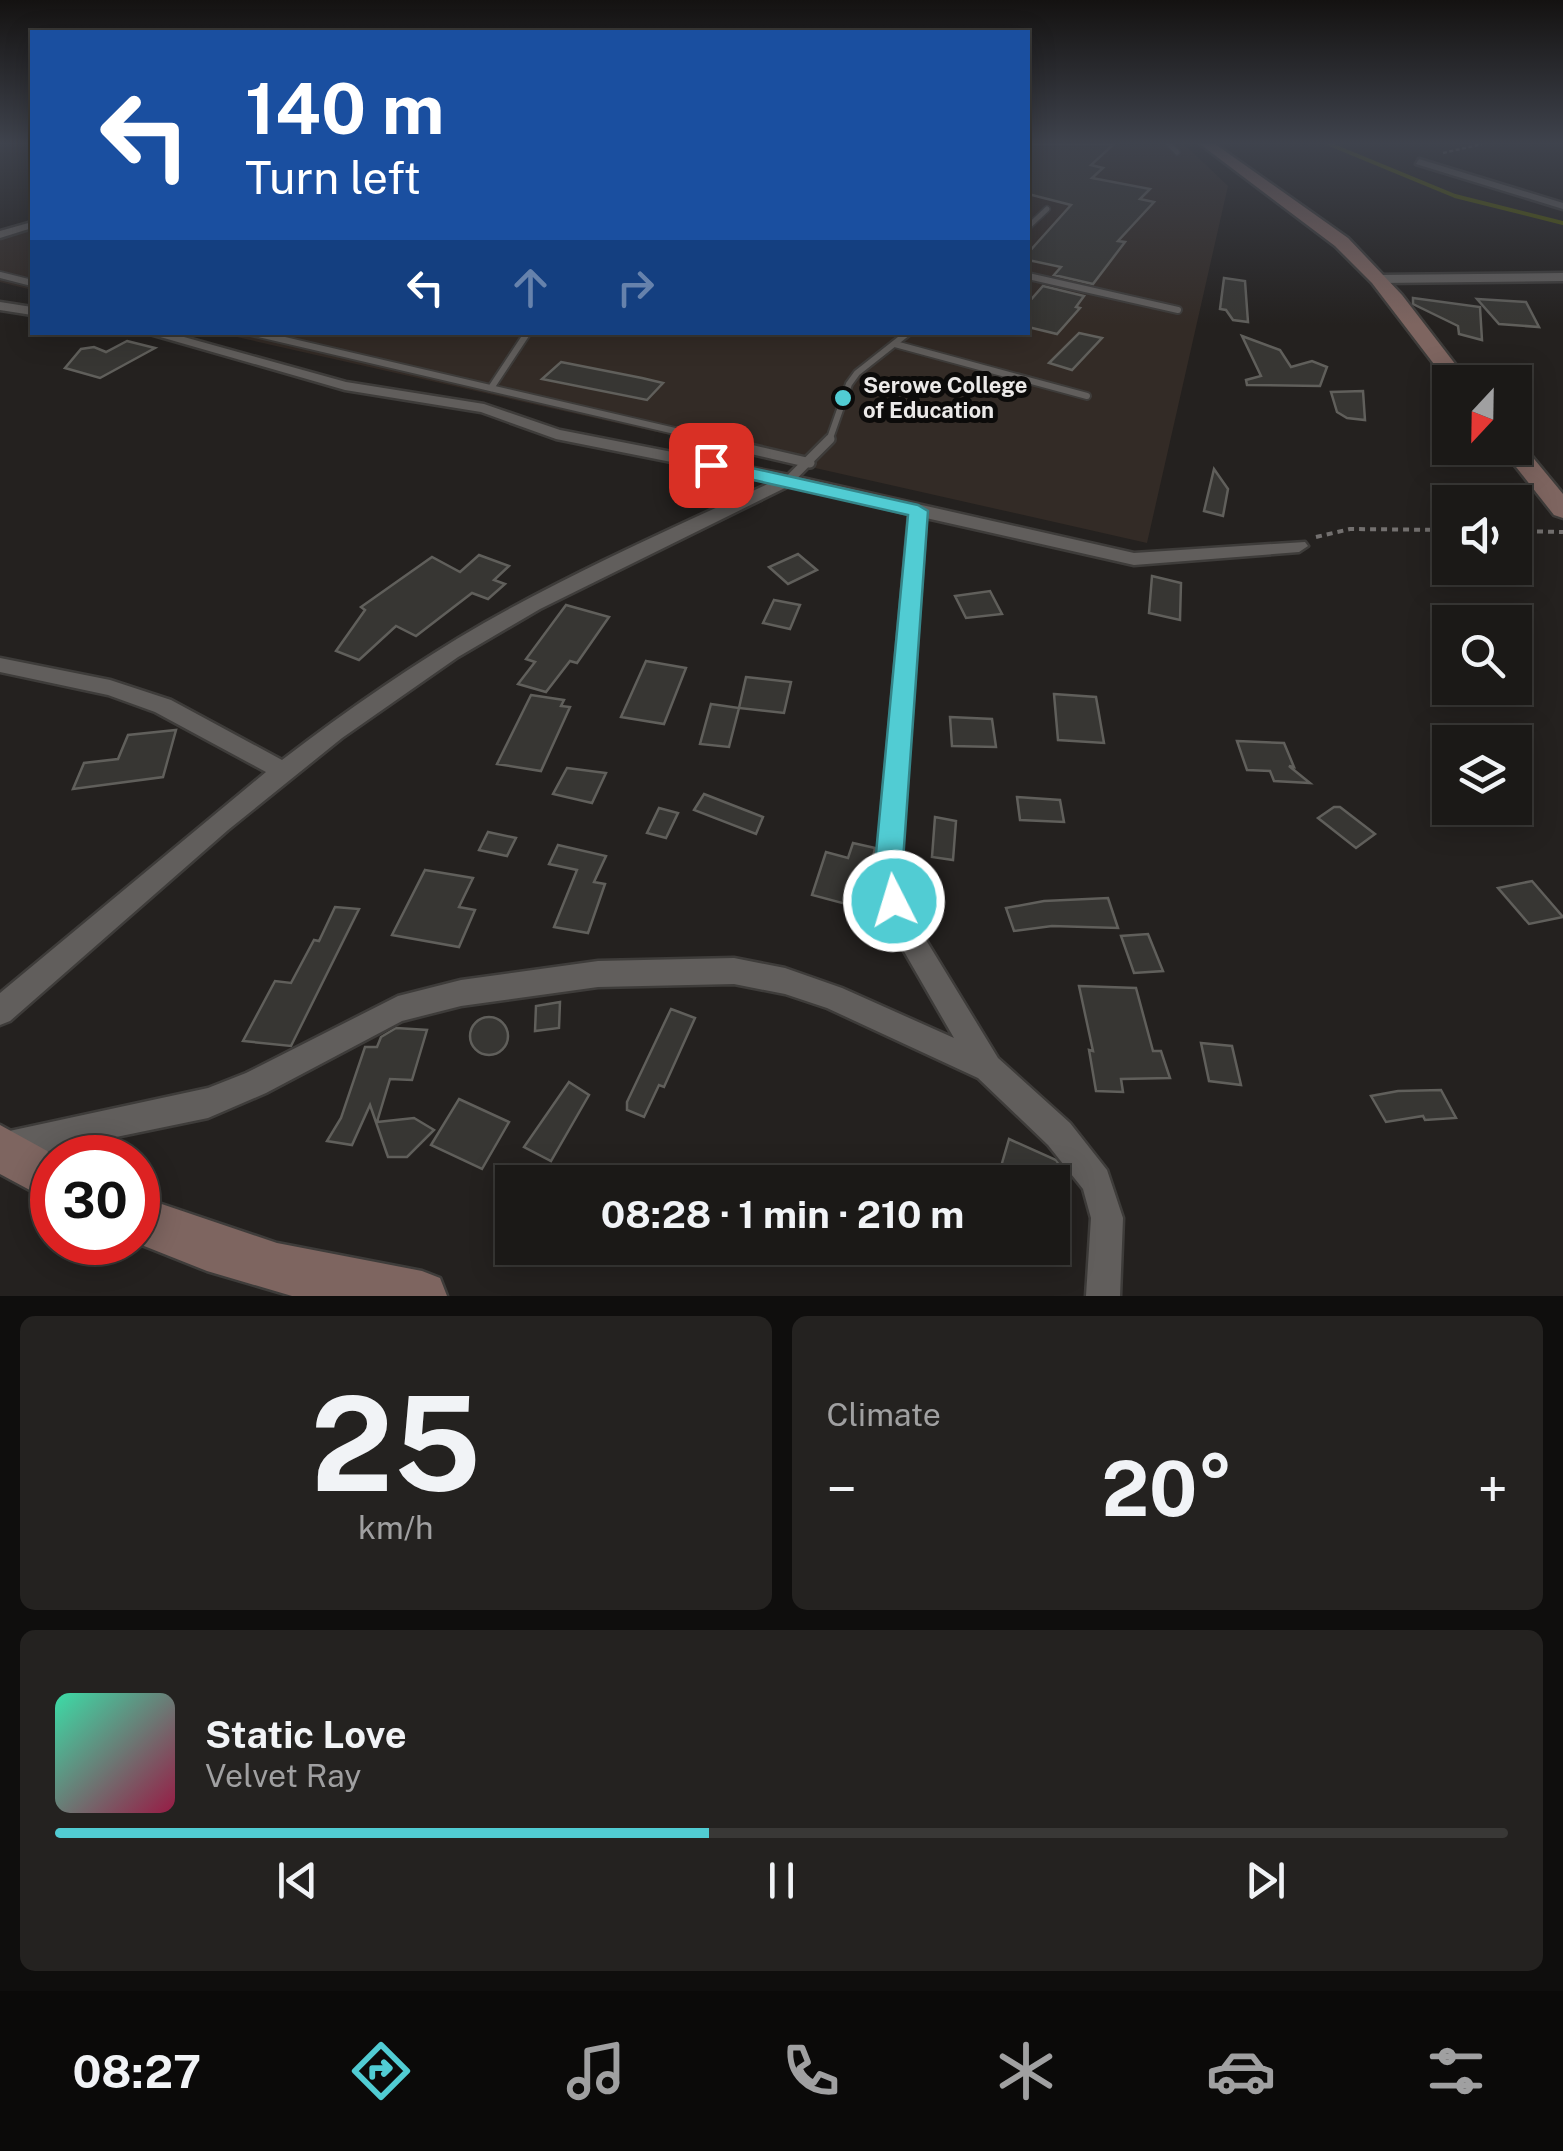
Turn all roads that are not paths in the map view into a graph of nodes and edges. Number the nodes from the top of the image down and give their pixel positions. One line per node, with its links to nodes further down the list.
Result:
1 (1290, 204): 9 (street)
2 (1047, 209): 4 (lane)
3 (30, 225): 5 (street)
4 (1030, 225)
5 (0, 235)
6 (0, 275): 10 (lane)
7 (1030, 276): 12 (lane)
8 (1563, 277): 9 (street)
9 (1380, 278): 19 (street)
10 (30, 282)
11 (0, 306): 13 (street)
12 (1178, 310)
13 (30, 311)
14 (160, 335): 24 (street)
15 (263, 335): 20 (lane)
16 (526, 335): 20 (lane)
17 (906, 335): 18 (lane)
18 (895, 344): 21 (lane); 22 (lane)
19 (1446, 365)
20 (491, 388): 22 (lane)
21 (1087, 396)
22 (810, 463): 24 (lane)
23 (1527, 465): 25 (street)
24 (789, 480): 26 (street); 29 (street)
25 (1563, 510)
26 (918, 511): 27 (street); 31 (street)
27 (1298, 546)
28 (0, 665): 29 (street)
29 (284, 772): 30 (street)
30 (0, 1012)
31 (988, 1068): 32 (street); 37 (street)
32 (0, 1148): 33 (street)
33 (30, 1166)
34 (160, 1229): 35 (street)
35 (289, 1284): 36 (street)
36 (422, 1296)
37 (1103, 1296)

